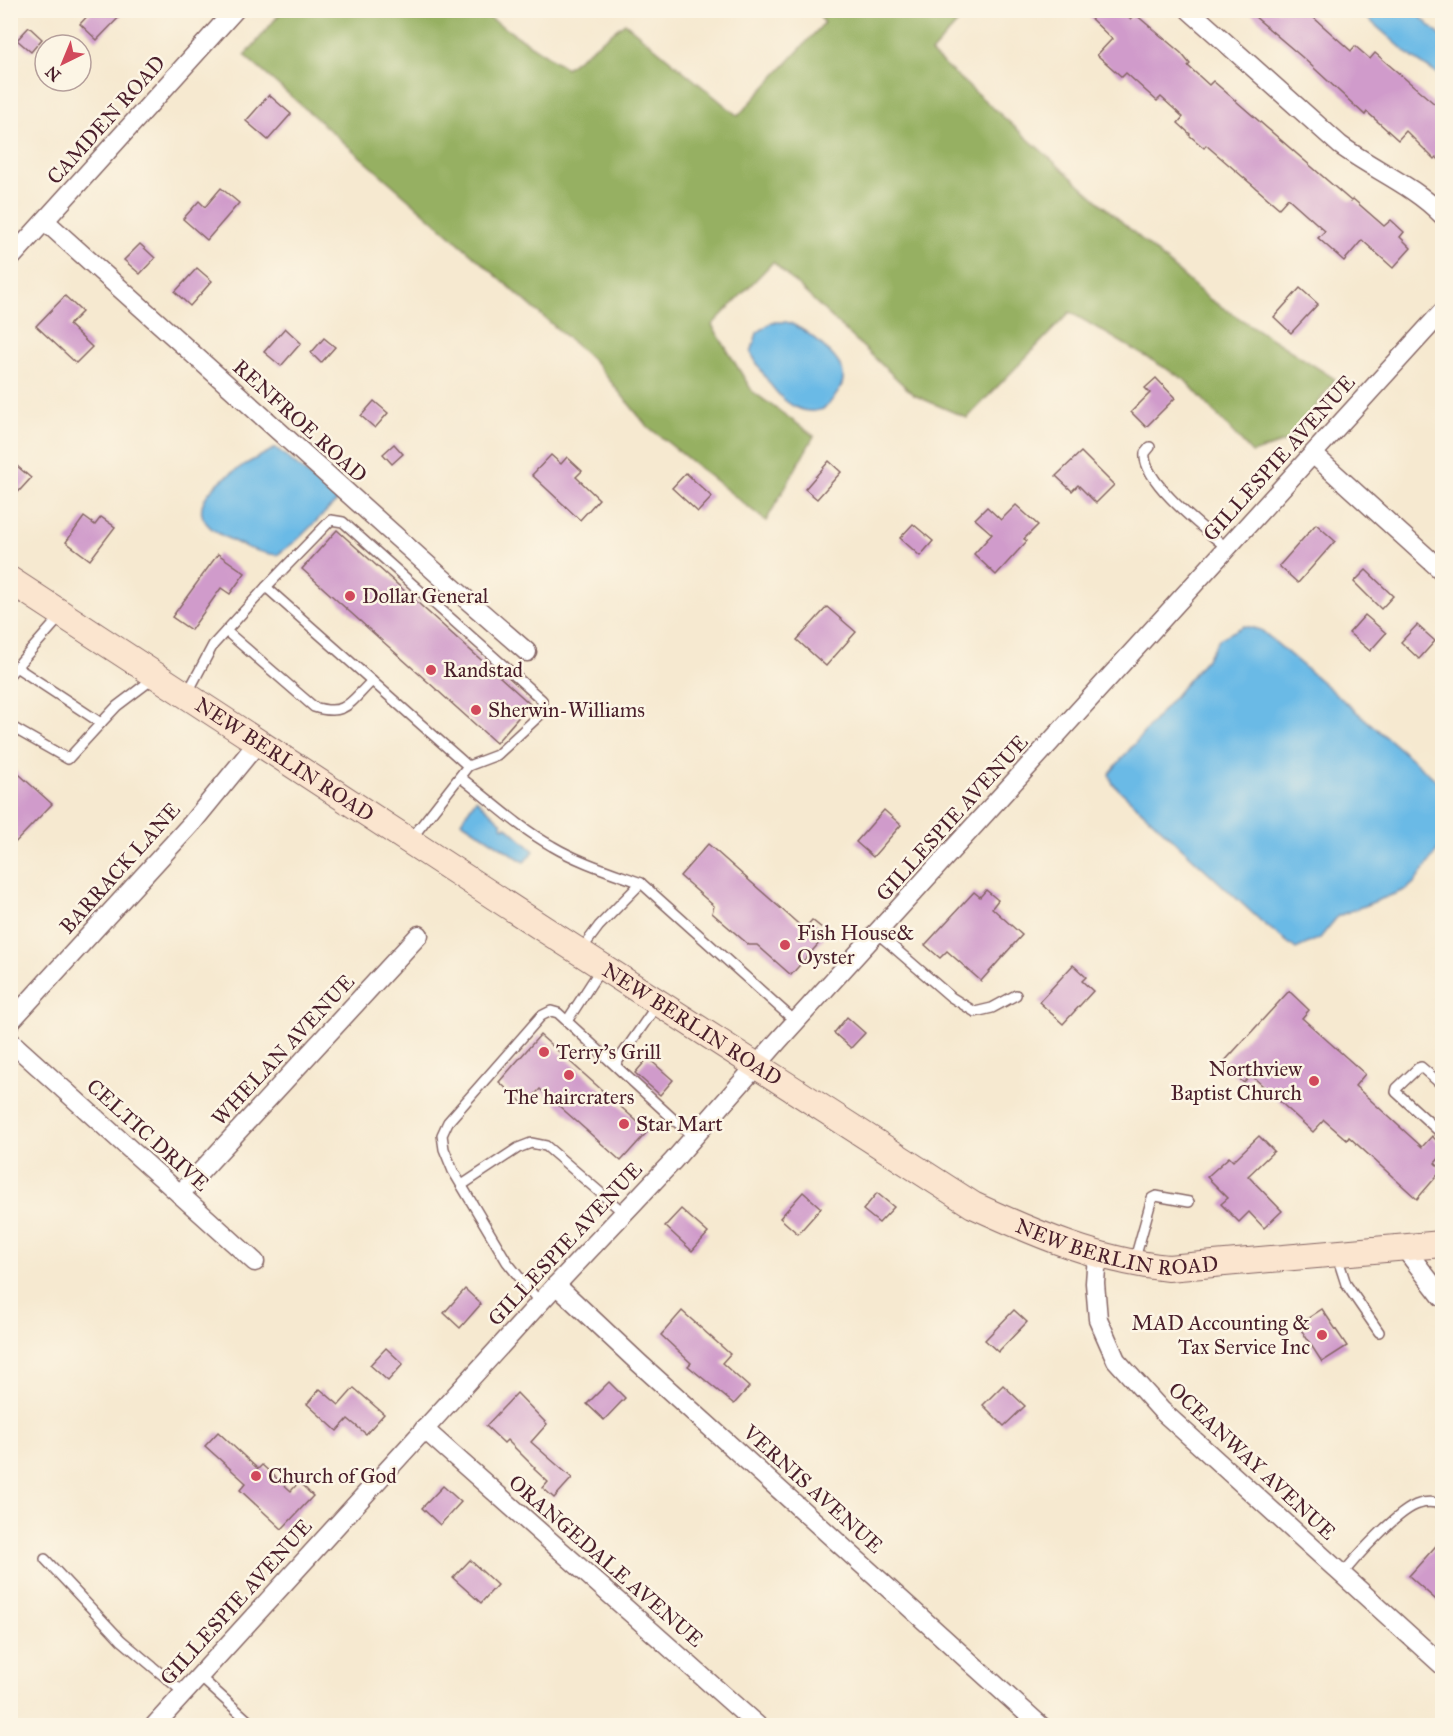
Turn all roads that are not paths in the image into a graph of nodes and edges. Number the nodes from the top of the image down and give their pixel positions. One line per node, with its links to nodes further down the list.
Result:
1 (235, 10): 4 (street, CAMDEN ROAD)
2 (1189, 10): 3 (street)
3 (1443, 215)
4 (45, 221): 5 (street, CAMDEN ROAD); 16 (street, RENFROE ROAD)
5 (17, 238): 6 (street, CAMDEN ROAD)
6 (10, 259)
7 (1443, 312): 9 (street, GILLESPIE AVENUE)
8 (1150, 447): 10 (lane)
9 (1313, 454): 10 (street, GILLESPIE AVENUE); 11 (street)
10 (1227, 548): 28 (street, GILLESPIE AVENUE)
11 (1443, 571)
12 (10, 580): 14 (street, NEW BERLIN ROAD)
13 (266, 587): 15 (lane); 19 (lane); 24 (lane)
14 (62, 614): 17 (lane); 18 (street, NEW BERLIN ROAD)
15 (226, 631): 19 (lane); 20 (lane)
16 (527, 652)
17 (13, 671): 21 (lane)
18 (157, 675): 20 (street, NEW BERLIN ROAD); 21 (lane)
19 (372, 681): 24 (lane)
20 (187, 694): 23 (street, NEW BERLIN ROAD)
21 (101, 723): 22 (lane)
22 (10, 726)
23 (259, 741): 26 (street, NEW BERLIN ROAD); 35 (street, BARRACK LANE)
24 (468, 766): 25 (lane)
25 (460, 777): 26 (lane); 27 (lane)
26 (410, 841): 30 (street, NEW BERLIN ROAD)
27 (641, 883): 30 (lane); 36 (lane)
28 (877, 933): 32 (lane); 36 (street, GILLESPIE AVENUE)
29 (419, 935): 44 (street, WHELAN AVENUE)
30 (579, 952): 31 (street, NEW BERLIN ROAD)
31 (602, 967): 33 (street, NEW BERLIN ROAD); 34 (lane)
32 (1016, 995)
33 (658, 1003): 38 (lane); 39 (street, NEW BERLIN ROAD)
34 (567, 1021): 38 (lane); 43 (lane)
35 (10, 1022)
36 (796, 1022): 39 (street, GILLESPIE AVENUE)
37 (10, 1041): 44 (street, CELTIC DRIVE)
38 (615, 1065): 42 (lane)
39 (756, 1066): 42 (street, GILLESPIE AVENUE); 50 (street, NEW BERLIN ROAD)
40 (1443, 1084): 41 (lane)
41 (1443, 1134)
42 (694, 1138): 46 (street, GILLESPIE AVENUE)
43 (462, 1185): 46 (lane); 55 (lane)
44 (180, 1194): 51 (street, CELTIC DRIVE)
45 (1189, 1202): 52 (lane)
46 (624, 1213): 53 (street, GILLESPIE AVENUE)
47 (1443, 1244): 48 (street, NEW BERLIN ROAD)
48 (1405, 1248): 49 (street, NEW BERLIN ROAD); 54 (street)
49 (1337, 1254): 52 (street, NEW BERLIN ROAD); 56 (lane)
50 (1097, 1255): 52 (street, NEW BERLIN ROAD); 60 (street, OCEANWAY AVENUE)
51 (255, 1262)
52 (1134, 1264)
53 (556, 1285): 55 (street, GILLESPIE AVENUE); 67 (street, VERNIS AVENUE)
54 (1443, 1297)
55 (540, 1303): 57 (street, GILLESPIE AVENUE)
56 (1379, 1332)
57 (424, 1429): 62 (street, GILLESPIE AVENUE); 66 (street, ORANGEDALE AVENUE)
58 (1443, 1504): 60 (lane)
59 (45, 1559): 63 (lane)
60 (1342, 1575): 61 (street, OCEANWAY AVENUE)
61 (1443, 1665)
62 (199, 1676): 63 (street, GILLESPIE AVENUE); 65 (lane)
63 (184, 1693): 64 (street, GILLESPIE AVENUE)
64 (154, 1725)
65 (254, 1725)
66 (758, 1725)
67 (1041, 1725)

